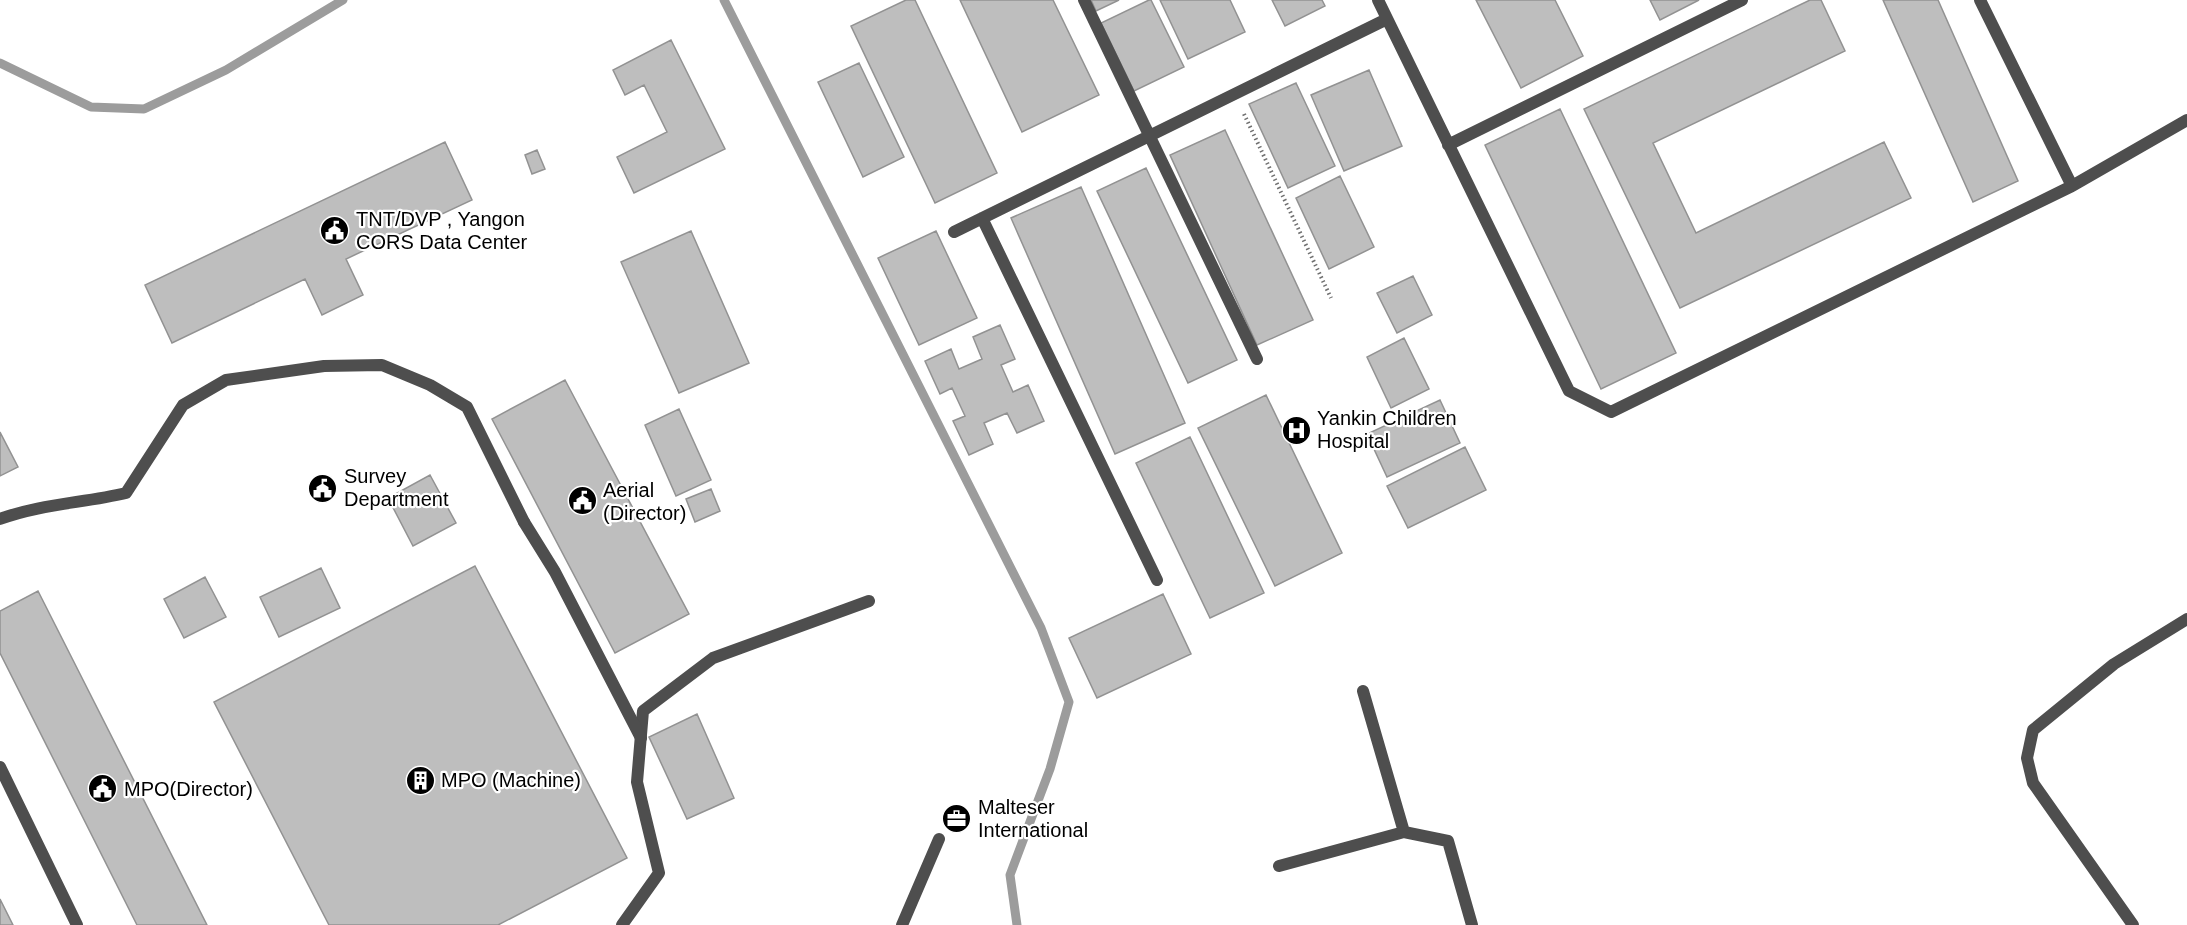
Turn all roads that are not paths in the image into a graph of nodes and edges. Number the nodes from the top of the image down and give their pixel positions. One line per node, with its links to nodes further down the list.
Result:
1 (1084, 0): 7 (street)
2 (1378, 0): 5 (street)
3 (1742, 0): 8 (street)
4 (1980, 0): 9 (street)
5 (1387, 19): 7 (street); 8 (street)
6 (2187, 120): 9 (street)
7 (1150, 136): 10 (street); 12 (street)
8 (1448, 145): 9 (street)
9 (2072, 186)
10 (982, 218): 11 (street); 14 (street)
11 (954, 232)
12 (1257, 359)
13 (0, 519): 18 (street)
14 (1157, 580)
15 (869, 601): 18 (street)
16 (2187, 619): 27 (street)
17 (1364, 691): 20 (street)
18 (641, 738): 24 (street)
19 (0, 767): 23 (street)
20 (1404, 832): 22 (street); 26 (street)
21 (939, 839): 25 (street)
22 (1279, 866)
23 (77, 925)
24 (622, 925)
25 (902, 925)
26 (1472, 925)
27 (2133, 925)

